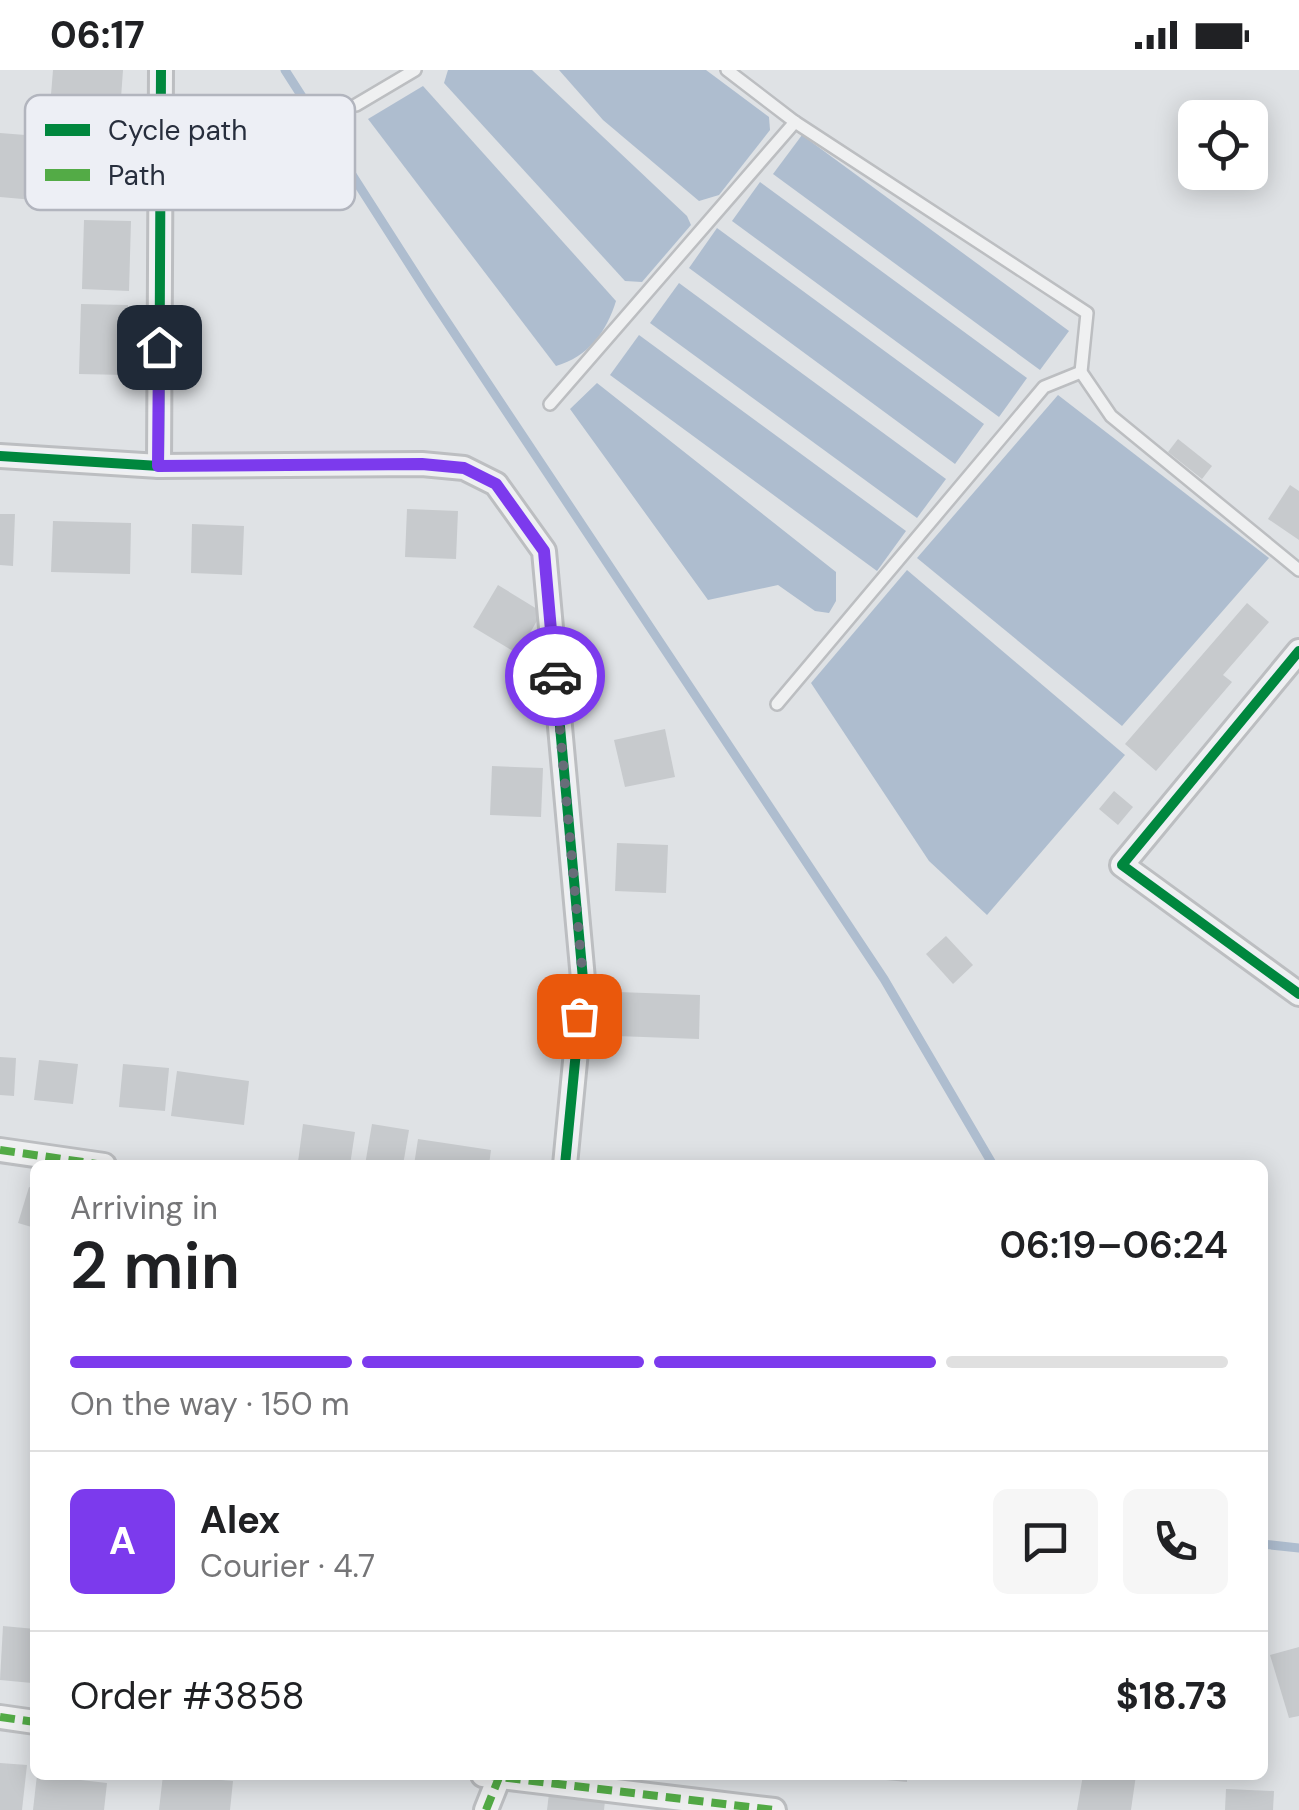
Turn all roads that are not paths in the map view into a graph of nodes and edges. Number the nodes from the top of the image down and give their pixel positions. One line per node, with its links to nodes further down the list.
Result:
1 (161, 70): 4 (street)
2 (415, 70): 5 (lane)
3 (726, 70): 6 (lane)
4 (161, 95)
5 (356, 105)
6 (795, 122): 8 (lane); 9 (lane)
7 (160, 210): 11 (street)
8 (1081, 372): 12 (lane); 14 (lane)
9 (550, 404)
10 (0, 456): 11 (street)
11 (158, 466): 18 (street)
12 (1299, 570)
13 (1299, 651): 15 (street)
14 (777, 704)
15 (1299, 994)
16 (0, 1150): 17 (street)
17 (69, 1160)
18 (565, 1160)
19 (0, 1717): 20 (street)
20 (30, 1721)
21 (493, 1780): 23 (street)
22 (527, 1780): 24 (street)
23 (486, 1810)
24 (774, 1810)

